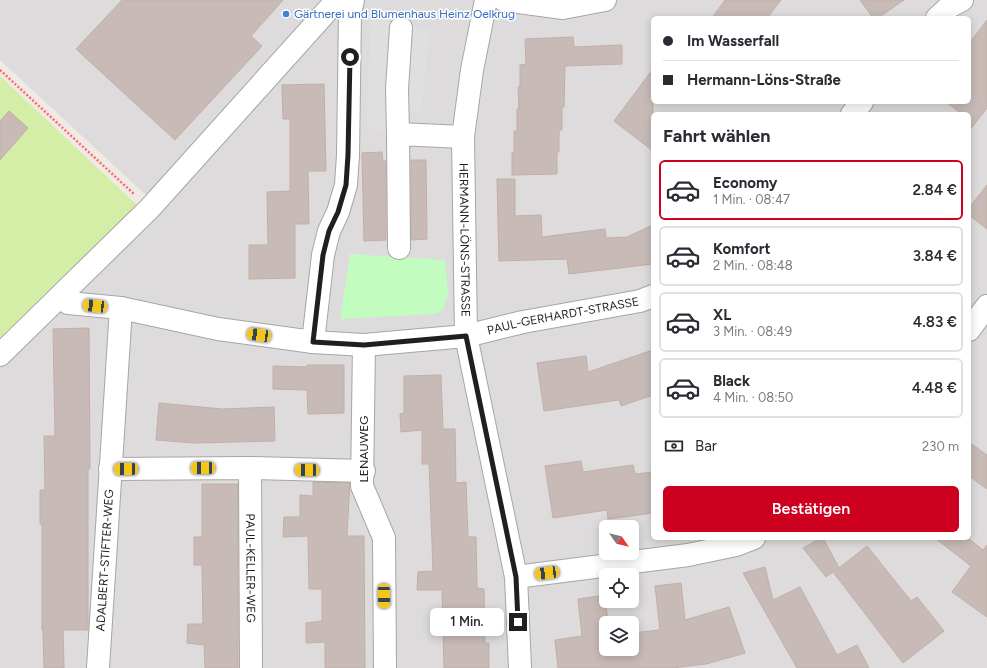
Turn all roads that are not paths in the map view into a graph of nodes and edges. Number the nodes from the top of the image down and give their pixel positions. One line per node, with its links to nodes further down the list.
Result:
1 (337, 0): 22 (street)
2 (353, 0): 20 (street)
3 (486, 0): 12 (street, HERMANN-LÖNS-STRASSE)
4 (504, 0): 5 (street)
5 (605, 0)
6 (962, 0): 7 (street)
7 (939, 16)
8 (401, 28): 11 (street)
9 (860, 104): 10 (street)
10 (854, 112)
11 (398, 134): 12 (street); 13 (street)
12 (463, 137): 19 (street, HERMANN-LÖNS-STRASSE)
13 (400, 248)
14 (651, 297): 19 (street, PAUL-GERHARDT-STRASSE)
15 (68, 303): 17 (street, PAUL-GERHARDT-STRASSE)
16 (987, 306): 18 (street)
17 (121, 308): 20 (street, PAUL-GERHARDT-STRASSE); 24 (street, ADALBERT-STIFTER-WEG)
18 (971, 327)
19 (466, 336): 21 (street, PAUL-GERHARDT-STRASSE); 27 (street, HERMANN-LÖNS-STRASSE)
20 (313, 342): 21 (street, PAUL-GERHARDT-STRASSE)
21 (364, 345): 25 (street, LENAUWEG)
22 (0, 354)
23 (250, 468): 24 (street); 25 (street); 29 (street, PAUL-KELLER-WEG)
24 (110, 469): 28 (street, ADALBERT-STIFTER-WEG)
25 (364, 471): 30 (street, LENAUWEG)
26 (749, 540): 27 (street)
27 (516, 577): 31 (street, HERMANN-LÖNS-STRASSE)
28 (98, 668)
29 (251, 668)
30 (386, 668)
31 (520, 668)

